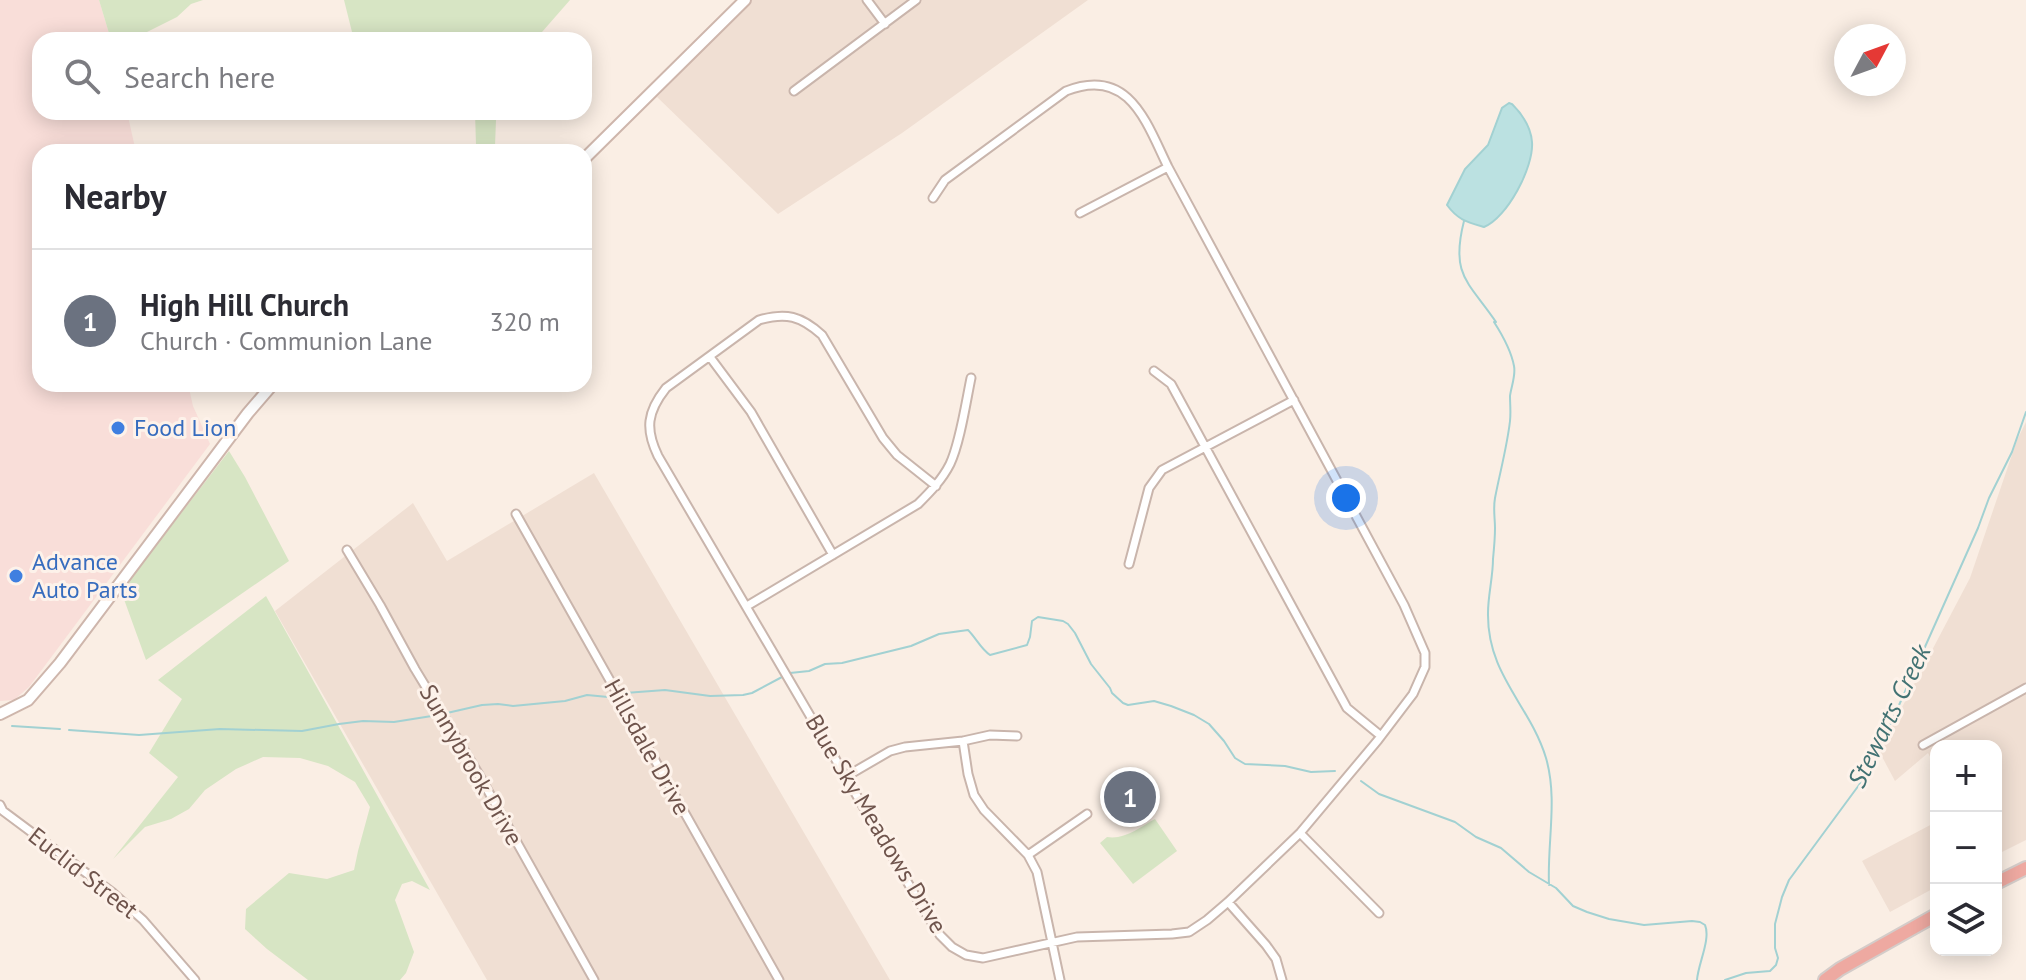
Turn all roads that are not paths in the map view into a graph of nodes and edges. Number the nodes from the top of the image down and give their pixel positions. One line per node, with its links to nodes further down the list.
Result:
1 (745, 0): 6 (main road)
2 (867, 0): 4 (street)
3 (916, 0): 4 (street)
4 (885, 24): 5 (street)
5 (794, 91)
6 (592, 151)
7 (1168, 167): 8 (street, Blue Sky Meadows Drive); 9 (street); 14 (street, Blue Sky Meadows Drive)
8 (933, 198)
9 (1080, 213)
10 (710, 357): 16 (street, Blue Sky Meadows Drive); 19 (street); 21 (street, Blue Sky Meadows Drive)
11 (1154, 371): 15 (street)
12 (971, 378): 16 (street)
13 (266, 392): 23 (main road)
14 (1294, 400): 15 (street); 25 (street, Blue Sky Meadows Drive)
15 (1204, 446): 20 (street); 25 (street)
16 (936, 486): 19 (street)
17 (516, 514): 41 (street, Hillsdale Drive)
18 (347, 550): 40 (street, Sunnybrook Drive)
19 (833, 555): 21 (street)
20 (1129, 564)
21 (747, 606): 28 (street, Blue Sky Meadows Drive)
22 (2026, 688): 27 (street)
23 (0, 714)
24 (1017, 736): 26 (street)
25 (1381, 736): 31 (street, Blue Sky Meadows Drive)
26 (963, 741): 28 (street); 32 (street)
27 (1923, 745)
28 (847, 776): 38 (street, Blue Sky Meadows Drive)
29 (0, 805): 39 (street, Euclid Street)
30 (1087, 814): 32 (street)
31 (1300, 833): 35 (street, Blue Sky Meadows Drive); 36 (street)
32 (1028, 855): 38 (street)
33 (2026, 868): 34 (highway)
34 (2002, 880)
35 (1228, 902): 38 (street, Blue Sky Meadows Drive); 43 (street)
36 (1379, 913)
37 (1930, 918): 44 (highway)
38 (1052, 941): 42 (street)
39 (195, 980)
40 (594, 980)
41 (779, 980)
42 (1060, 980)
43 (1282, 980)
44 (1825, 980)

